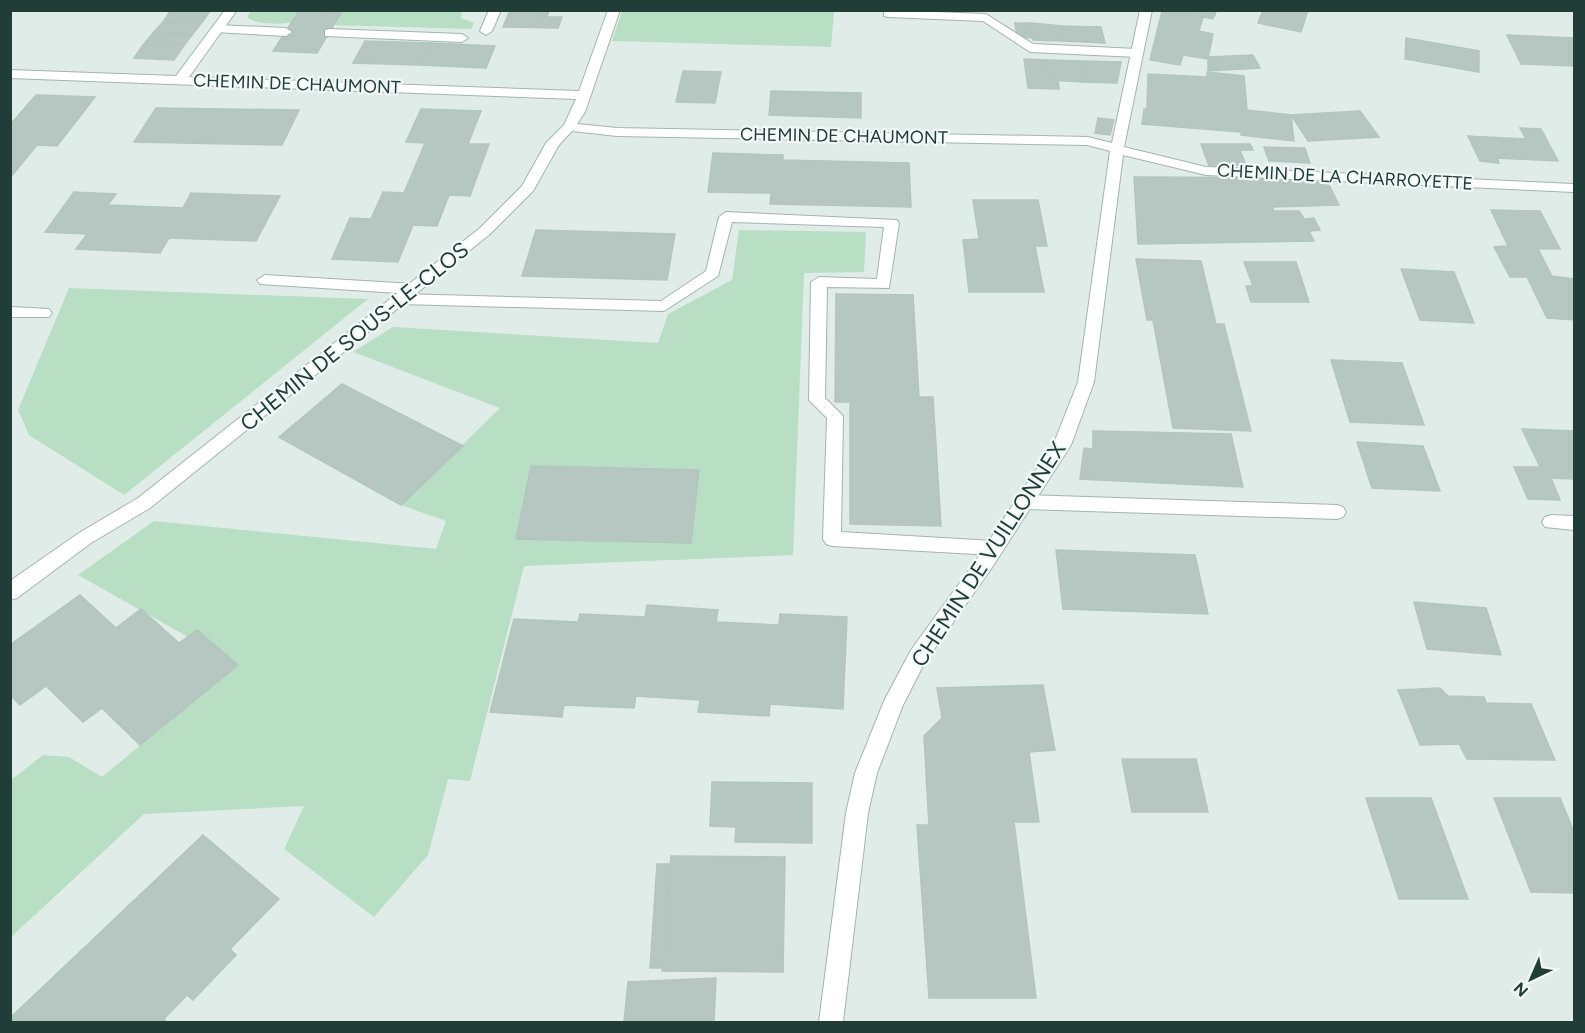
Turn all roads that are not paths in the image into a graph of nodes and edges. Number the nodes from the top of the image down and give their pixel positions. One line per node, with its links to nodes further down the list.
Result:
1 (231, 10): 6 (street)
2 (495, 10): 7 (street)
3 (614, 10): 14 (street, CHEMIN DE SOUS-LE-CLOS)
4 (1146, 10): 11 (street, CHEMIN DE VUILLONNEX)
5 (888, 13): 11 (street)
6 (217, 29): 8 (street); 13 (street)
7 (486, 31)
8 (286, 32)
9 (329, 33): 10 (street)
10 (462, 38)
11 (1137, 53): 16 (street, CHEMIN DE VUILLONNEX)
12 (10, 74): 13 (street, CHEMIN DE CHAUMONT)
13 (180, 80): 14 (street, CHEMIN DE CHAUMONT)
14 (583, 95): 15 (street, CHEMIN DE SOUS-LE-CLOS)
15 (569, 127): 16 (street, CHEMIN DE CHAUMONT); 19 (street, CHEMIN DE SOUS-LE-CLOS)
16 (1118, 148): 17 (street, CHEMIN DE LA CHARROYETTE); 22 (street, CHEMIN DE VUILLONNEX)
17 (1575, 188)
18 (265, 280): 19 (street)
19 (407, 294): 26 (street); 27 (street, CHEMIN DE SOUS-LE-CLOS)
20 (10, 312): 21 (street)
21 (44, 313)
22 (1024, 502): 23 (street); 26 (street, CHEMIN DE VUILLONNEX)
23 (1338, 512)
24 (1551, 522): 25 (street)
25 (1575, 523)
26 (994, 548): 28 (street, CHEMIN DE VUILLONNEX)
27 (10, 592)
28 (831, 1023)

